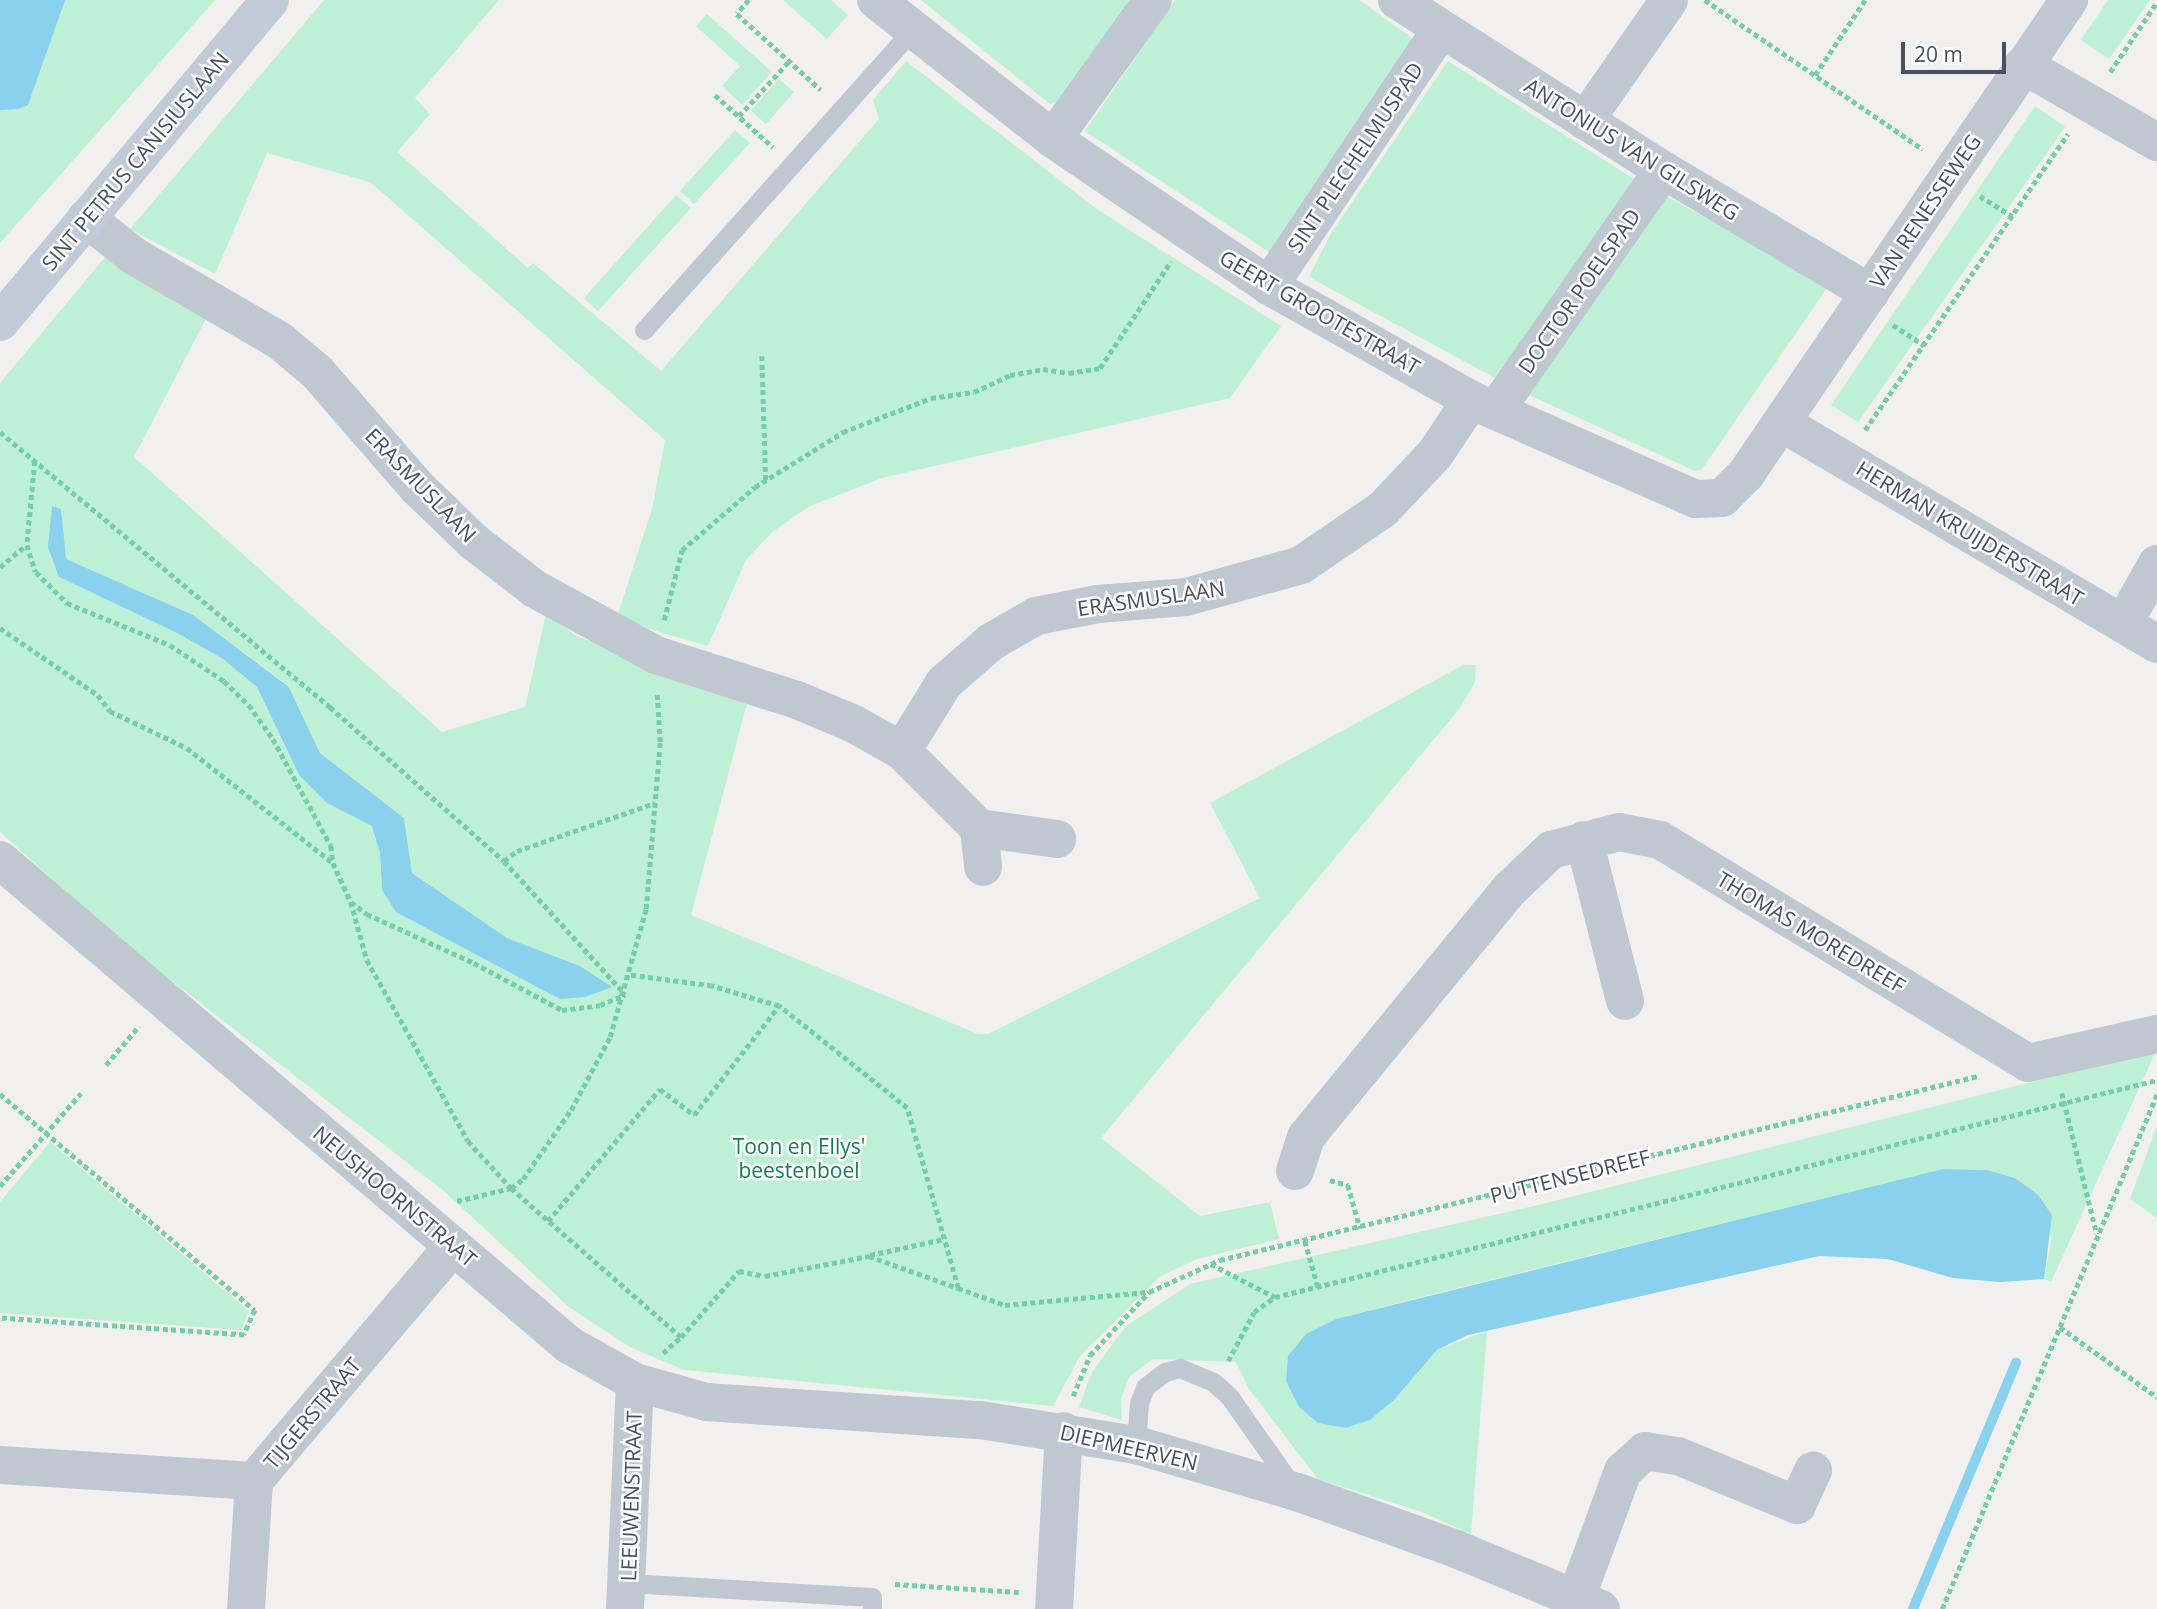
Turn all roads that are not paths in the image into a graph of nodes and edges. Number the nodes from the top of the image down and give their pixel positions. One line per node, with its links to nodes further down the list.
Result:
1 (270, 0): 14 (main road, SINT PETRUS CANISIUSLAAN)
2 (876, 0): 8 (street, GEERT GROOTESTRAAT)
3 (1153, 0): 11 (street)
4 (1397, 0): 7 (street, ANTONIUS VAN GILSWEG)
5 (1669, 0): 10 (street)
6 (2069, 0): 9 (street, VAN RENESSEWEG)
7 (1441, 29): 10 (street, ANTONIUS VAN GILSWEG); 15 (street, SINT PLECHELMUSPAD)
8 (912, 30): 11 (street, GEERT GROOTESTRAAT); 18 (lane)
9 (2023, 65): 12 (street); 16 (street, VAN RENESSEWEG)
10 (1585, 121): 13 (street, ANTONIUS VAN GILSWEG)
11 (1053, 139): 15 (street, GEERT GROOTESTRAAT)
12 (2157, 142)
13 (1663, 170): 16 (street, ANTONIUS VAN GILSWEG); 19 (street, DOCTOR POELSPAD)
14 (86, 218): 17 (main road, SINT PETRUS CANISIUSLAAN); 24 (street, ERASMUSLAAN)
15 (1269, 286): 19 (street, GEERT GROOTESTRAAT)
16 (1870, 293): 20 (street, VAN RENESSEWEG)
17 (0, 322)
18 (643, 330)
19 (1483, 406): 20 (street, GEERT GROOTESTRAAT); 24 (street, ERASMUSLAAN)
20 (1782, 423): 22 (street, HERMAN KRUIJDERSTRAAT)
21 (2157, 564): 22 (street)
22 (2123, 624): 23 (street, HERMAN KRUIJDERSTRAAT)
23 (2157, 644)
24 (902, 751): 25 (street, ERASMUSLAAN)
25 (979, 828): 26 (street); 29 (street)
26 (1057, 839)
27 (1584, 840): 30 (street); 31 (street, THOMAS MOREDREEF); 32 (street, THOMAS MOREDREEF)
28 (0, 860): 33 (street, NEUSHOORNSTRAAT)
29 (984, 867)
30 (1625, 1001)
31 (2157, 1034)
32 (1295, 1171)
33 (440, 1235): 34 (street, NEUSHOORNSTRAAT); 39 (street, TIJGERSTRAAT)
34 (635, 1382): 35 (street, DIEPMEERVEN); 41 (street, LEEUWENSTRAAT)
35 (1064, 1430): 36 (street, DIEPMEERVEN); 42 (street)
36 (1136, 1445): 40 (street, DIEPMEERVEN); 40 (lane)
37 (0, 1465): 39 (street, TIJGERSTRAAT)
38 (1813, 1471): 43 (street)
39 (254, 1481): 45 (street)
40 (1297, 1492): 43 (street, DIEPMEERVEN)
41 (626, 1596): 44 (lane)
42 (1055, 1601)
43 (1589, 1602)
44 (872, 1603)
45 (246, 1609)

